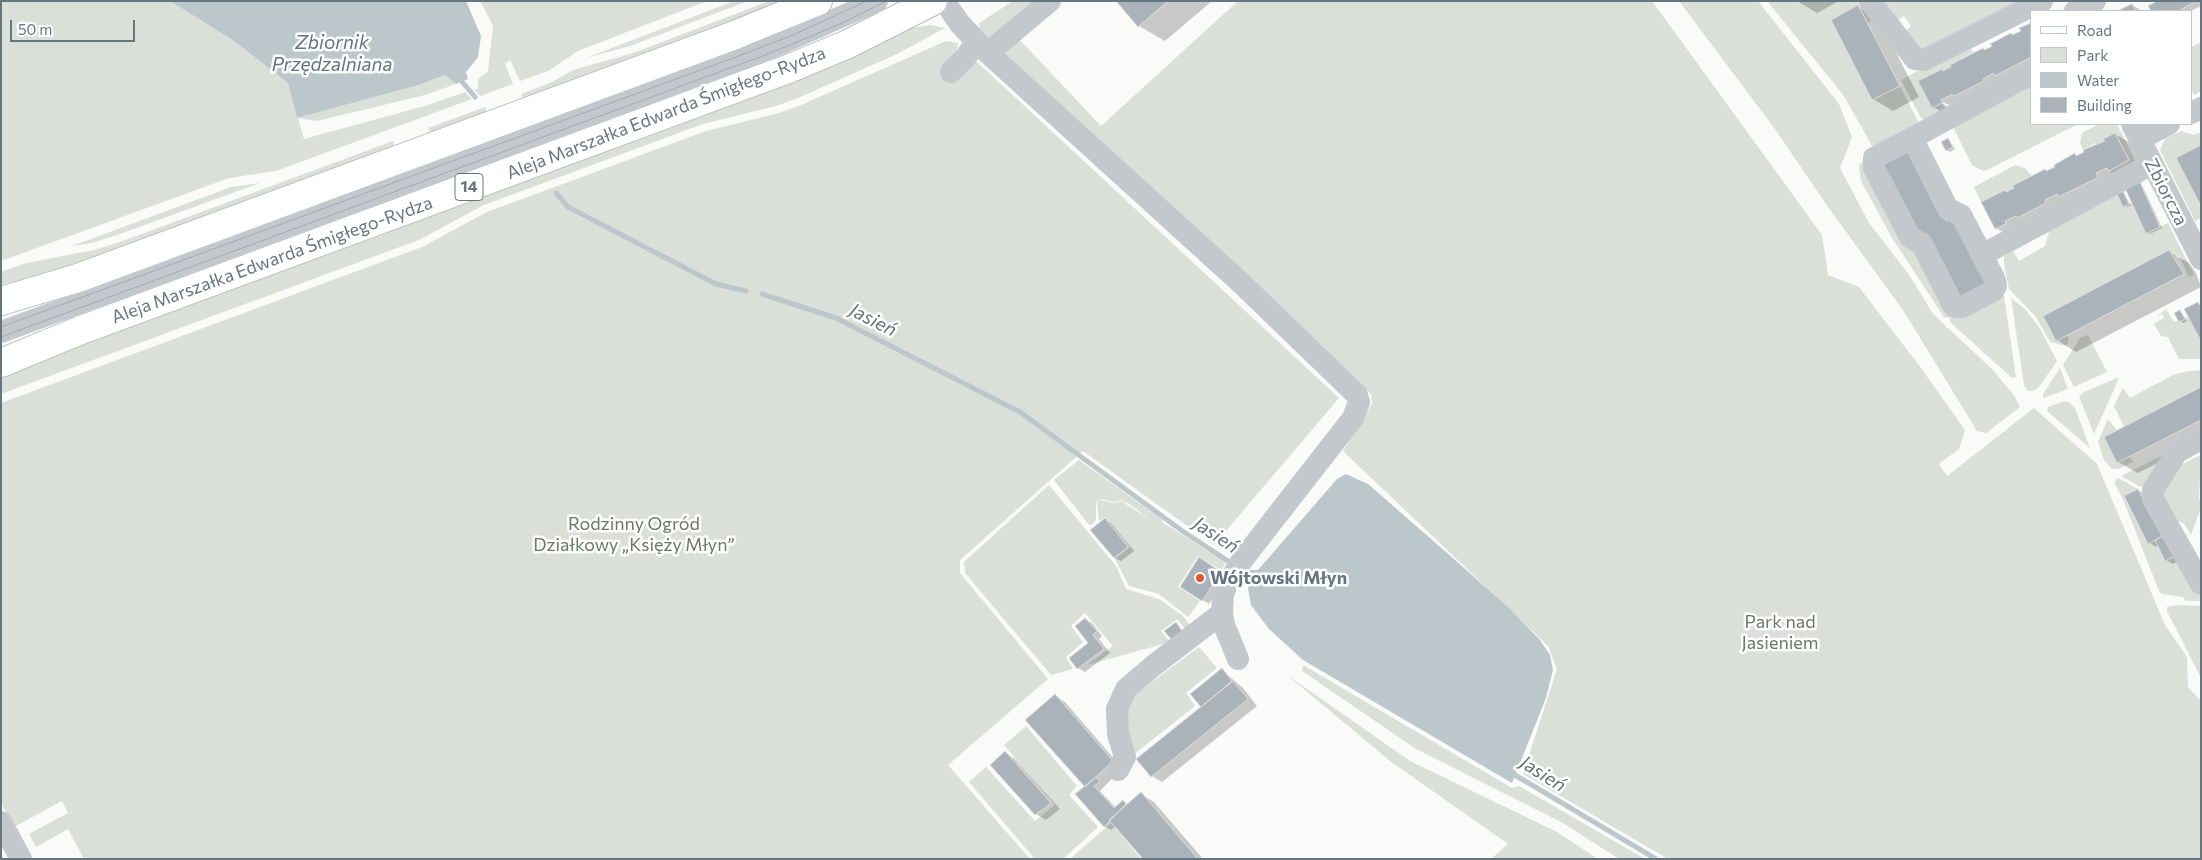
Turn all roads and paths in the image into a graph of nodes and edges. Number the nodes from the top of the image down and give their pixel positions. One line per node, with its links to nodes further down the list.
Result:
1 (818, 1): 20 (main road)
2 (877, 1): 21 (street)
3 (933, 1): 19 (main road, Aleja Marszałka Edwarda Śmigłego-Rydza / 14)
4 (944, 1): 10 (street)
5 (1050, 1): 10 (street)
6 (1870, 1): 7 (street)
7 (2042, 1)
8 (2096, 1): 9 (street)
9 (2076, 10)
10 (982, 47): 11 (street); 26 (street)
11 (951, 72)
12 (2030, 75): 15 (street)
13 (2164, 125): 14 (street)
14 (2136, 131): 16 (street, Zbiorcza)
15 (1912, 138): 17 (street); 17 (street)
16 (2152, 164): 17 (street); 18 (street, Zbiorcza)
17 (1982, 255)
18 (2201, 259)
19 (184, 292): 21 (street); 23 (main road, Aleja Marszałka Edwarda Śmigłego-Rydza / 14)
20 (1, 301)
21 (86, 302): 22 (street)
22 (1, 332)
23 (1, 363)
24 (2201, 439): 25 (street)
25 (2201, 584)
26 (1222, 613): 27 (street); 28 (street)
27 (1238, 660)
28 (1118, 770)

